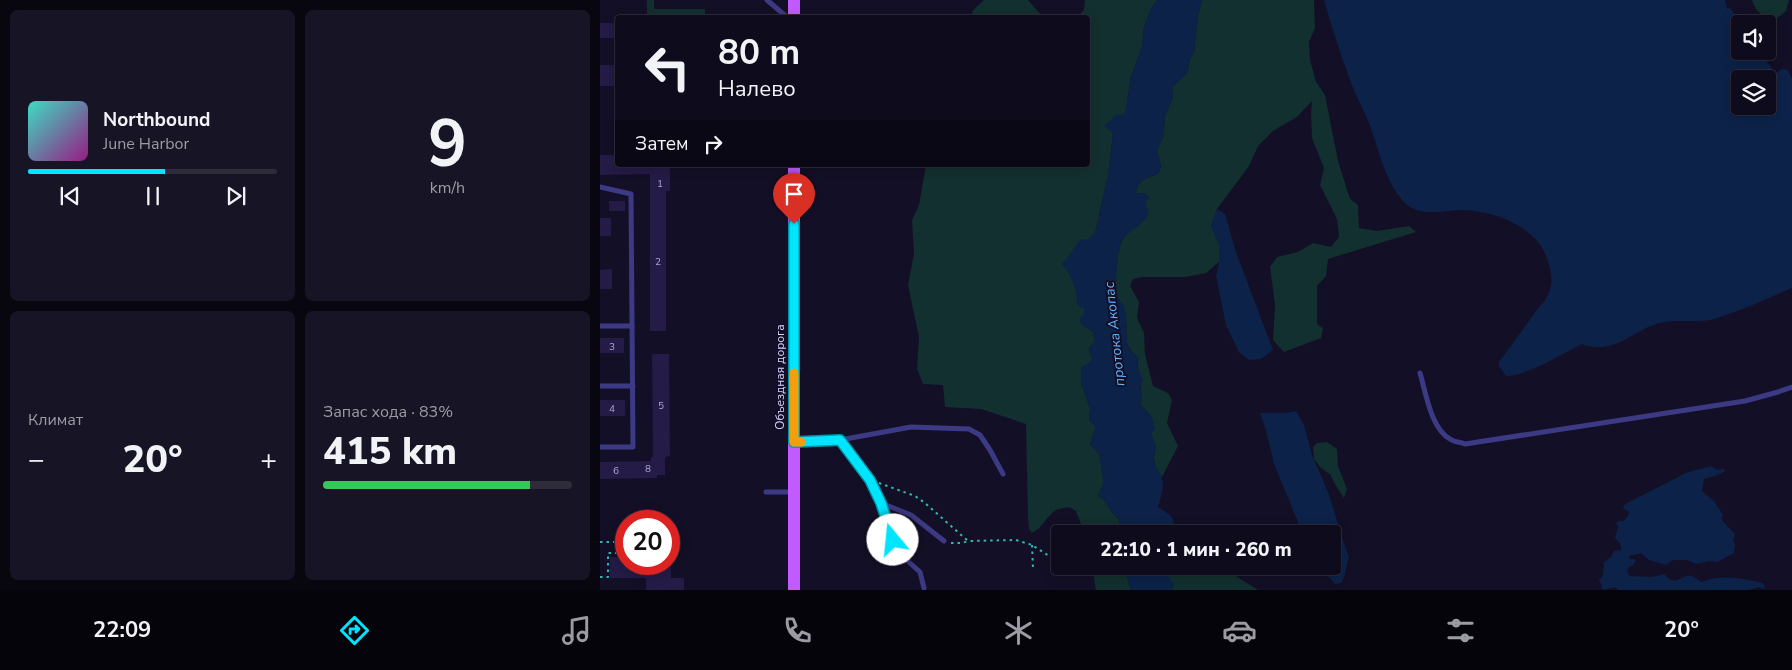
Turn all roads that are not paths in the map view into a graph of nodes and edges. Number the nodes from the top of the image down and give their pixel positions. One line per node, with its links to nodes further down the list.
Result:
1 (767, 0): 3 (lane)
2 (794, 0): 4 (main road)
3 (784, 15)
4 (794, 15)
5 (794, 167): 14 (main road, Объездная дорога)
6 (600, 187): 8 (lane)
7 (600, 326): 8 (lane)
8 (632, 326): 11 (lane)
9 (1420, 373): 12 (lane)
10 (600, 386): 11 (lane)
11 (632, 386): 15 (lane)
12 (1792, 387)
13 (840, 440): 14 (lane); 16 (lane); 19 (lane)
14 (794, 442): 18 (main road, Объездная дорога)
15 (600, 447)
16 (1003, 474)
17 (766, 492): 18 (lane)
18 (794, 492): 22 (main road, Объездная дорога)
19 (881, 503): 20 (lane); 21 (lane)
20 (944, 541)
21 (924, 588)
22 (794, 590)

